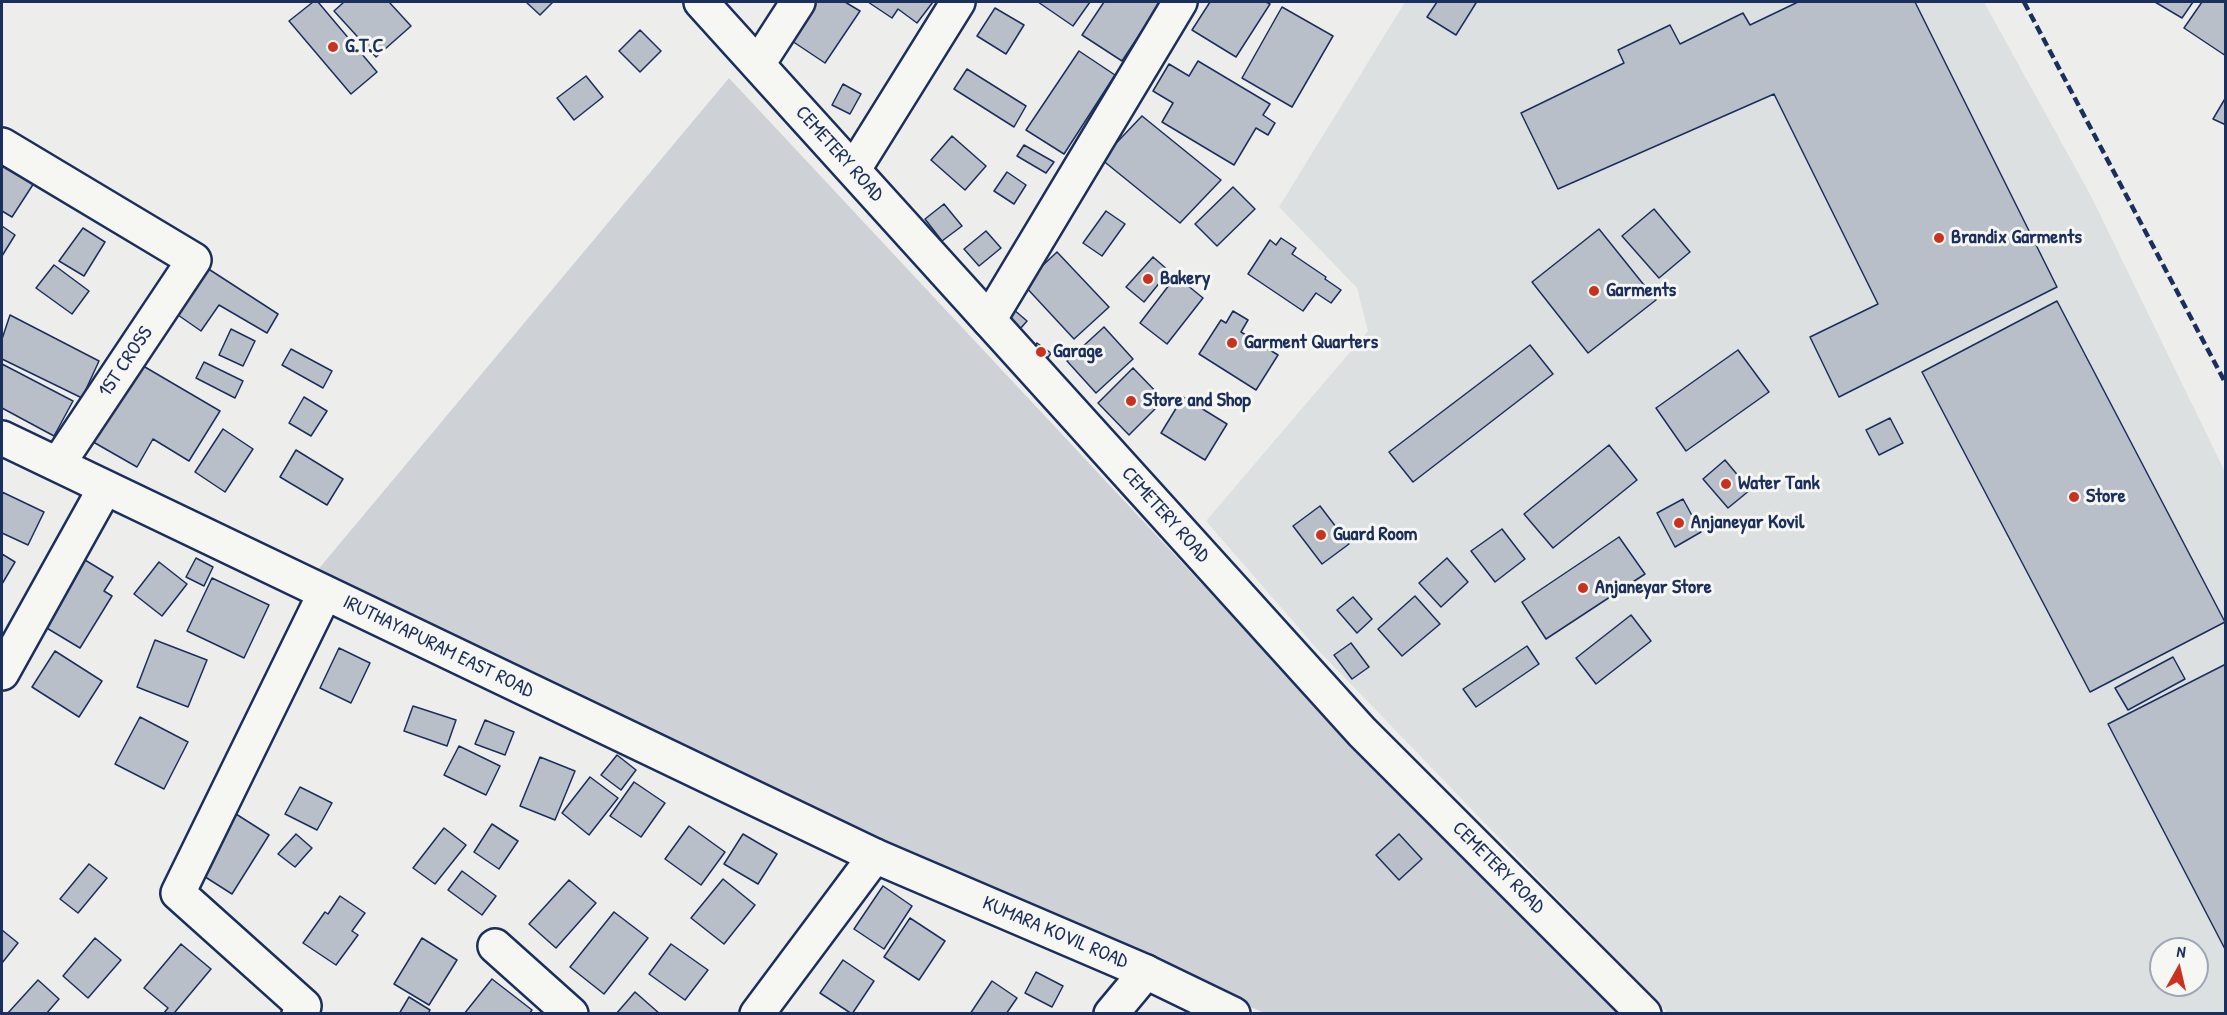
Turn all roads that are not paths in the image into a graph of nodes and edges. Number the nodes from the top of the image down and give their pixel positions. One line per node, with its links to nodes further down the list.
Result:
1 (701, 2): 5 (main road, CEMETERY ROAD)
2 (798, 2): 5 (main road)
3 (958, 2): 7 (main road)
4 (1180, 2): 8 (main road)
5 (758, 64): 7 (main road, CEMETERY ROAD)
6 (2, 145): 10 (main road, 1ST CROSS)
7 (854, 169): 8 (main road, CEMETERY ROAD)
8 (989, 320): 22 (main road, CEMETERY ROAD)
9 (2, 438): 10 (main road, IRUTHAYAPURAM EAST ROAD)
10 (58, 464): 11 (main road, IRUTHAYAPURAM EAST ROAD)
11 (105, 488): 12 (main road, IRUTHAYAPURAM EAST ROAD); 13 (main road)
12 (326, 593): 14 (main road, IRUTHAYAPURAM EAST ROAD); 17 (main road)
13 (2, 673)
14 (875, 856): 16 (main road, KUMARA KOVIL ROAD); 19 (main road)
15 (495, 946): 18 (main road)
16 (1146, 972): 20 (main road); 21 (main road, KUMARA KOVIL ROAD)
17 (306, 1011)
18 (571, 1014)
19 (757, 1014)
20 (1111, 1014)
21 (1233, 1014)
22 (1644, 1014)

